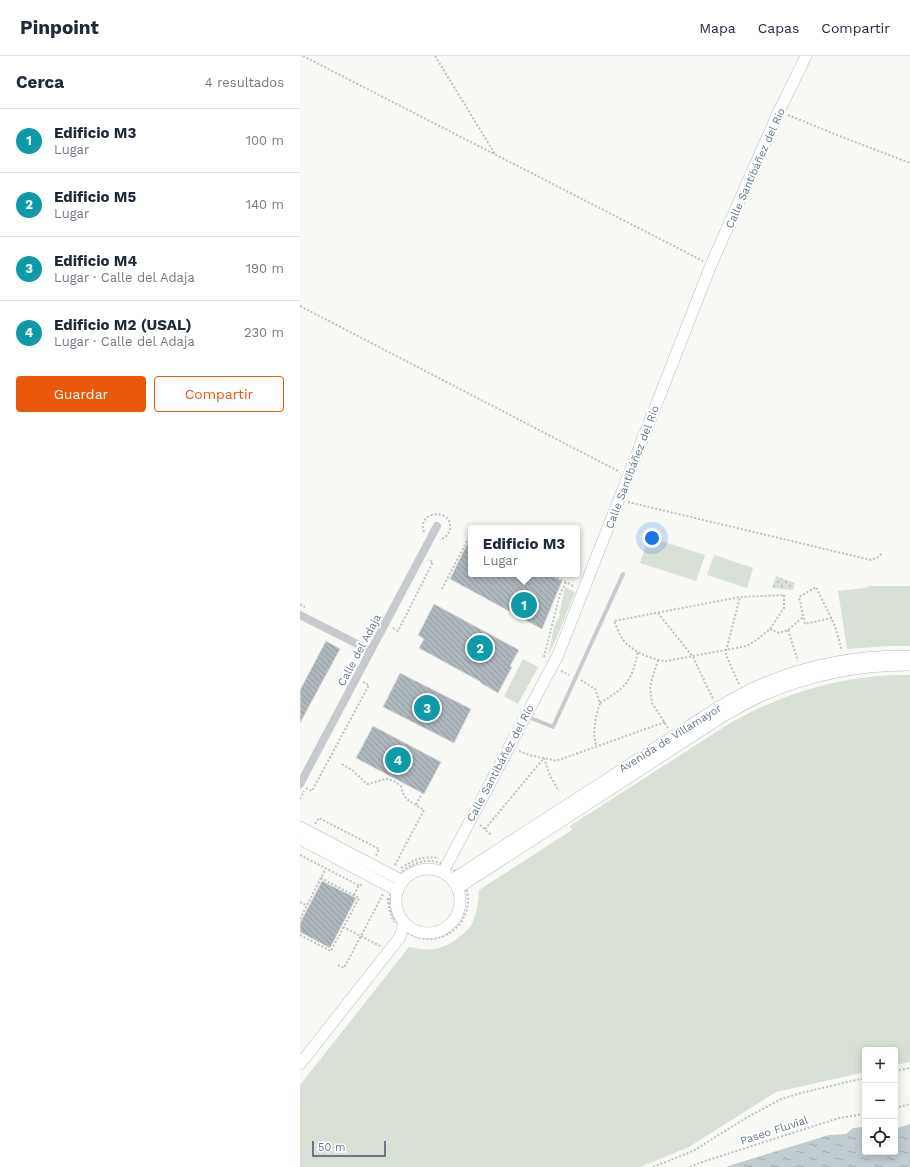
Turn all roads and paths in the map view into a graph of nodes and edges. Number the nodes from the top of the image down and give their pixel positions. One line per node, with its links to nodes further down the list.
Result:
1 (303, 56): 5 (path)
2 (435, 56): 5 (path)
3 (806, 56): 4 (main road, Calle Santibáñez del Río)
4 (779, 111): 6 (path); 7 (main road, Calle Santibáñez del Río)
5 (495, 155): 7 (path)
6 (910, 163)
7 (711, 265): 9 (main road, Calle Santibáñez del Río)
8 (300, 306): 9 (path)
9 (628, 477): 10 (main road, Calle Santibáñez del Río)
10 (619, 500): 13 (path); 41 (main road, Calle Santibáñez del Río)
11 (437, 526): 26 (street, Calle del Adaja)
12 (468, 539): 17 (path)
13 (882, 553)
14 (623, 574): 37 (lane)
15 (556, 577): 16 (path)
16 (566, 582): 18 (path); 34 (path)
17 (442, 588)
18 (578, 588)
19 (740, 597): 20 (path); 24 (path); 28 (path)
20 (658, 613): 27 (path); 31 (path)
21 (300, 615): 26 (street)
22 (803, 617): 23 (path); 23 (path); 25 (path)
23 (832, 618): 29 (path)
24 (770, 629): 25 (path); 28 (path)
25 (788, 630): 33 (path)
26 (371, 651): 48 (street, Calle del Adaja)
27 (638, 651): 32 (path); 40 (path)
28 (726, 651): 31 (path); 38 (path)
29 (842, 652)
30 (910, 656): 64 (main road, Avenida de Villamayor)
31 (693, 657): 32 (path); 39 (path)
32 (658, 660): 42 (path)
33 (799, 662)
34 (543, 663)
35 (910, 665): 64 (main road, Avenida de Villamayor)
36 (558, 670): 37 (path)
37 (575, 678): 40 (path); 41 (lane)
38 (740, 685)
39 (713, 700)
40 (600, 703): 44 (path)
41 (526, 716): 60 (main road, Calle Santibáñez del Río)
42 (665, 722): 43 (path); 44 (path)
43 (669, 729)
44 (596, 747): 46 (path)
45 (516, 750): 46 (path)
46 (544, 758): 49 (path); 55 (path)
47 (342, 764): 51 (path)
48 (300, 784)
49 (559, 791)
50 (422, 793): 51 (path)
51 (416, 805): 60 (path)
52 (311, 822): 59 (path)
53 (477, 823): 55 (path)
54 (300, 827): 66 (main road)
55 (485, 829): 56 (path)
56 (491, 834)
57 (300, 839): 66 (main road)
58 (300, 855): 61 (path)
59 (382, 859)
60 (445, 865): 64 (main road); 64 (path); 66 (main road); 66 (path)
61 (326, 868): 62 (path); 65 (path)
62 (321, 878): 67 (path); 69 (path)
63 (363, 880): 65 (path)
64 (459, 882): 72 (main road); 72 (path)
65 (359, 885): 67 (path)
66 (394, 887): 72 (main road); 72 (path); 72 (path); 74 (path)
67 (354, 895): 71 (path)
68 (300, 902): 69 (path)
69 (307, 906): 70 (path)
70 (300, 919)
71 (344, 927): 73 (path); 74 (path)
72 (405, 930): 77 (main road)
73 (300, 935)
74 (361, 936): 75 (path); 76 (path)
75 (383, 948)
76 (338, 965)
77 (300, 1064)
78 (910, 1068): 79 (path)
79 (898, 1070)
80 (862, 1079): 84 (path)
81 (910, 1104): 82 (path)
82 (898, 1107)
83 (862, 1114): 85 (path, Paseo Fluvial)
84 (653, 1167)
85 (690, 1167)

